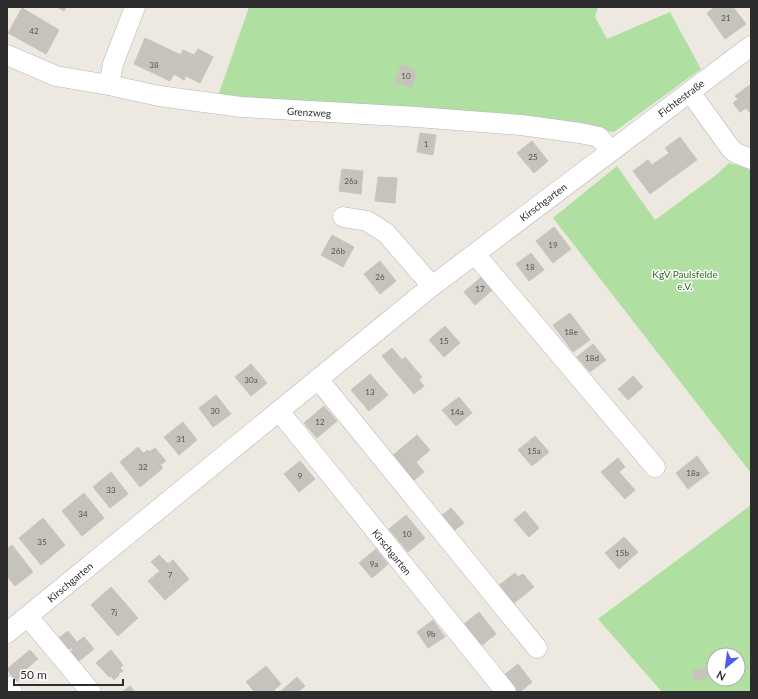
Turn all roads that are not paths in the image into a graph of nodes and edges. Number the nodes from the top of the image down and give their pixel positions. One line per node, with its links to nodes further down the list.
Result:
1 (135, 7): 4 (street)
2 (751, 46): 5 (street, Fichtestraße)
3 (7, 55): 4 (street, Grenzweg)
4 (109, 86): 6 (street, Grenzweg)
5 (690, 92): 6 (street, Fichtestraße); 7 (street)
6 (611, 151): 9 (street, Kirschgarten)
7 (751, 159)
8 (343, 217): 10 (street)
9 (475, 254): 10 (street, Kirschgarten); 13 (street)
10 (432, 286): 11 (street, Kirschgarten)
11 (318, 379): 12 (street, Kirschgarten); 16 (street)
12 (279, 411): 14 (street, Kirschgarten); 20 (street, Kirschgarten)
13 (655, 467)
14 (29, 616): 15 (street, Kirschgarten); 19 (street)
15 (7, 633)
16 (537, 648)
17 (7, 686): 18 (street)
18 (12, 692)
19 (91, 692)
20 (506, 692)

